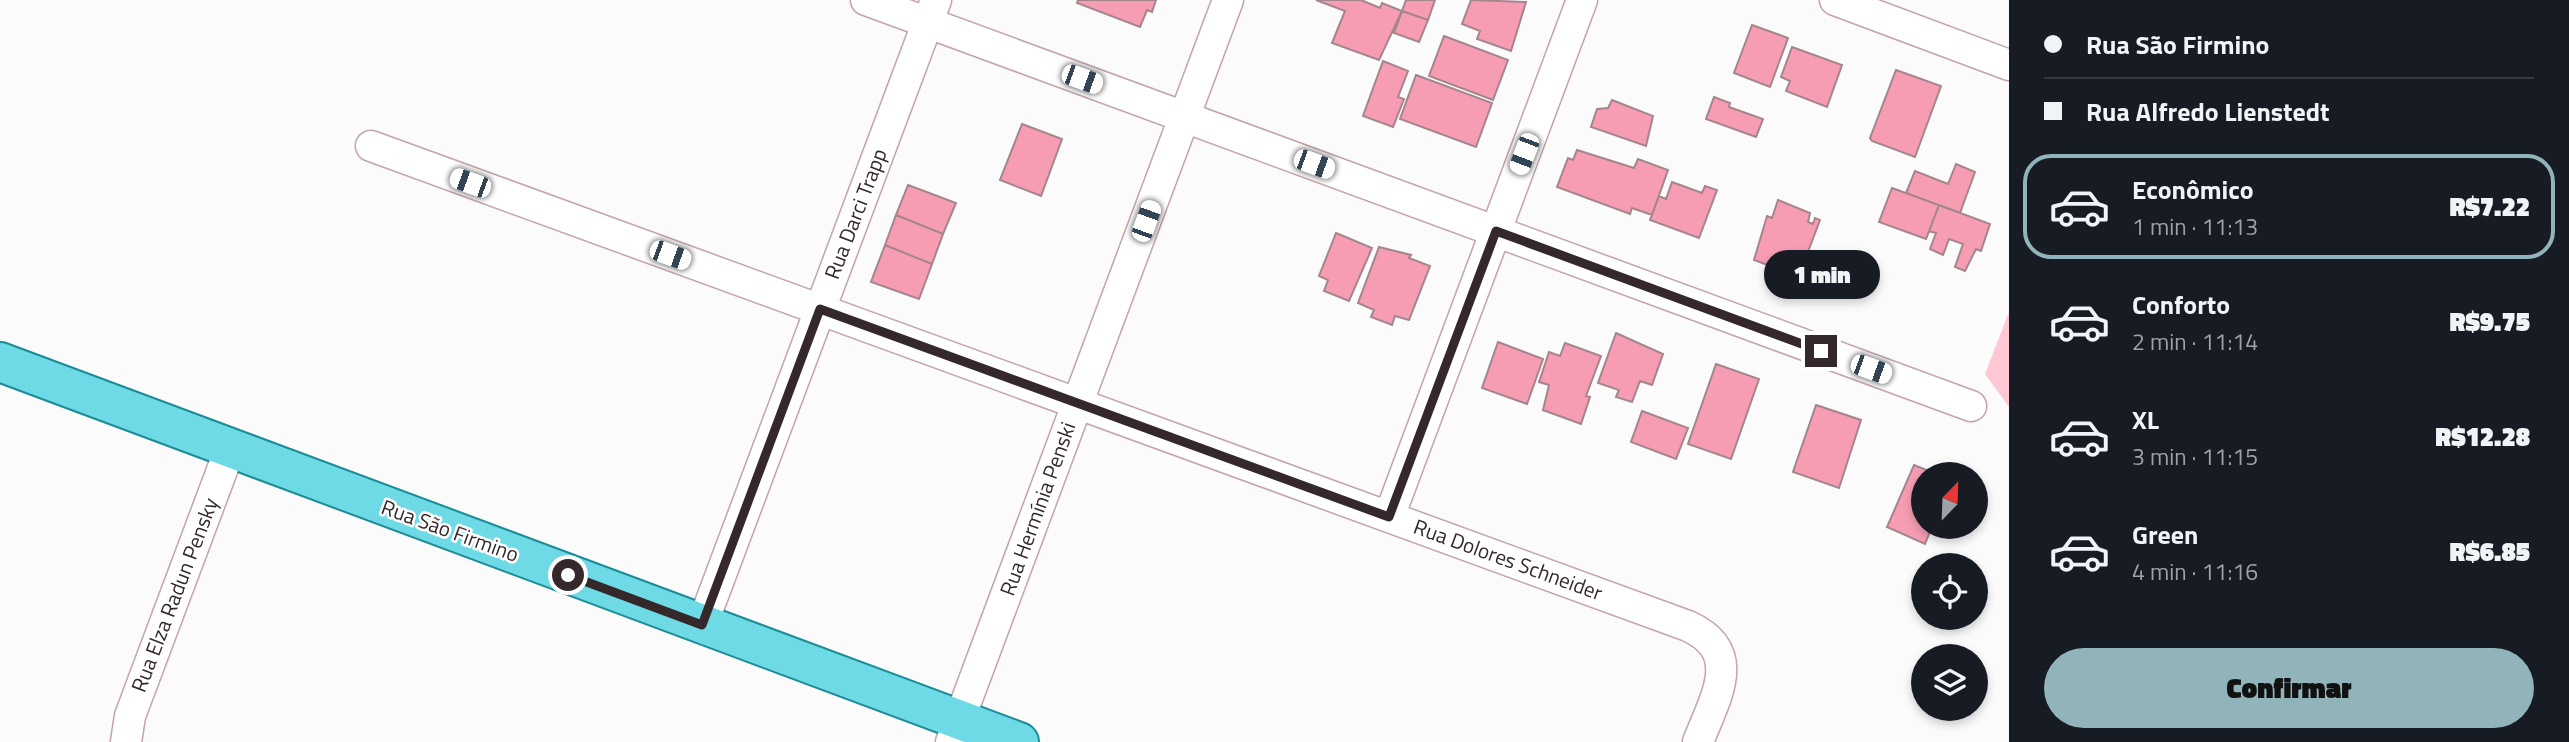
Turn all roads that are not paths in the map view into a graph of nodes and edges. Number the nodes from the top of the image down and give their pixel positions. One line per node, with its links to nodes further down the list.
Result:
1 (866, 0): 5 (street)
2 (1228, 0): 7 (street, Rua Hermínia Penski)
3 (1582, 0): 9 (street)
4 (1835, 0): 6 (street)
5 (932, 11): 7 (street); 10 (street, Rua Darci Trapp)
6 (2009, 65)
7 (1185, 117): 9 (street); 12 (street, Rua Hermínia Penski)
8 (371, 146): 10 (street, Rua Dolores Schneider)
9 (1496, 231): 13 (street); 15 (street)
10 (820, 309): 12 (street, Rua Dolores Schneider); 16 (street, Rua Darci Trapp)
11 (0, 362): 14 (main road, Rua São Firmino)
12 (1078, 403): 15 (street, Rua Dolores Schneider); 17 (street, Rua Hermínia Penski)
13 (1971, 406)
14 (230, 449): 16 (main road, Rua São Firmino); 18 (street, Rua Elza Radun Pensky)
15 (1389, 517): 20 (street, Rua Dolores Schneider)
16 (702, 625): 17 (main road, Rua São Firmino)
17 (955, 731): 19 (main road, Rua São Firmino)
18 (126, 742)
19 (1019, 742)
20 (1698, 742)

